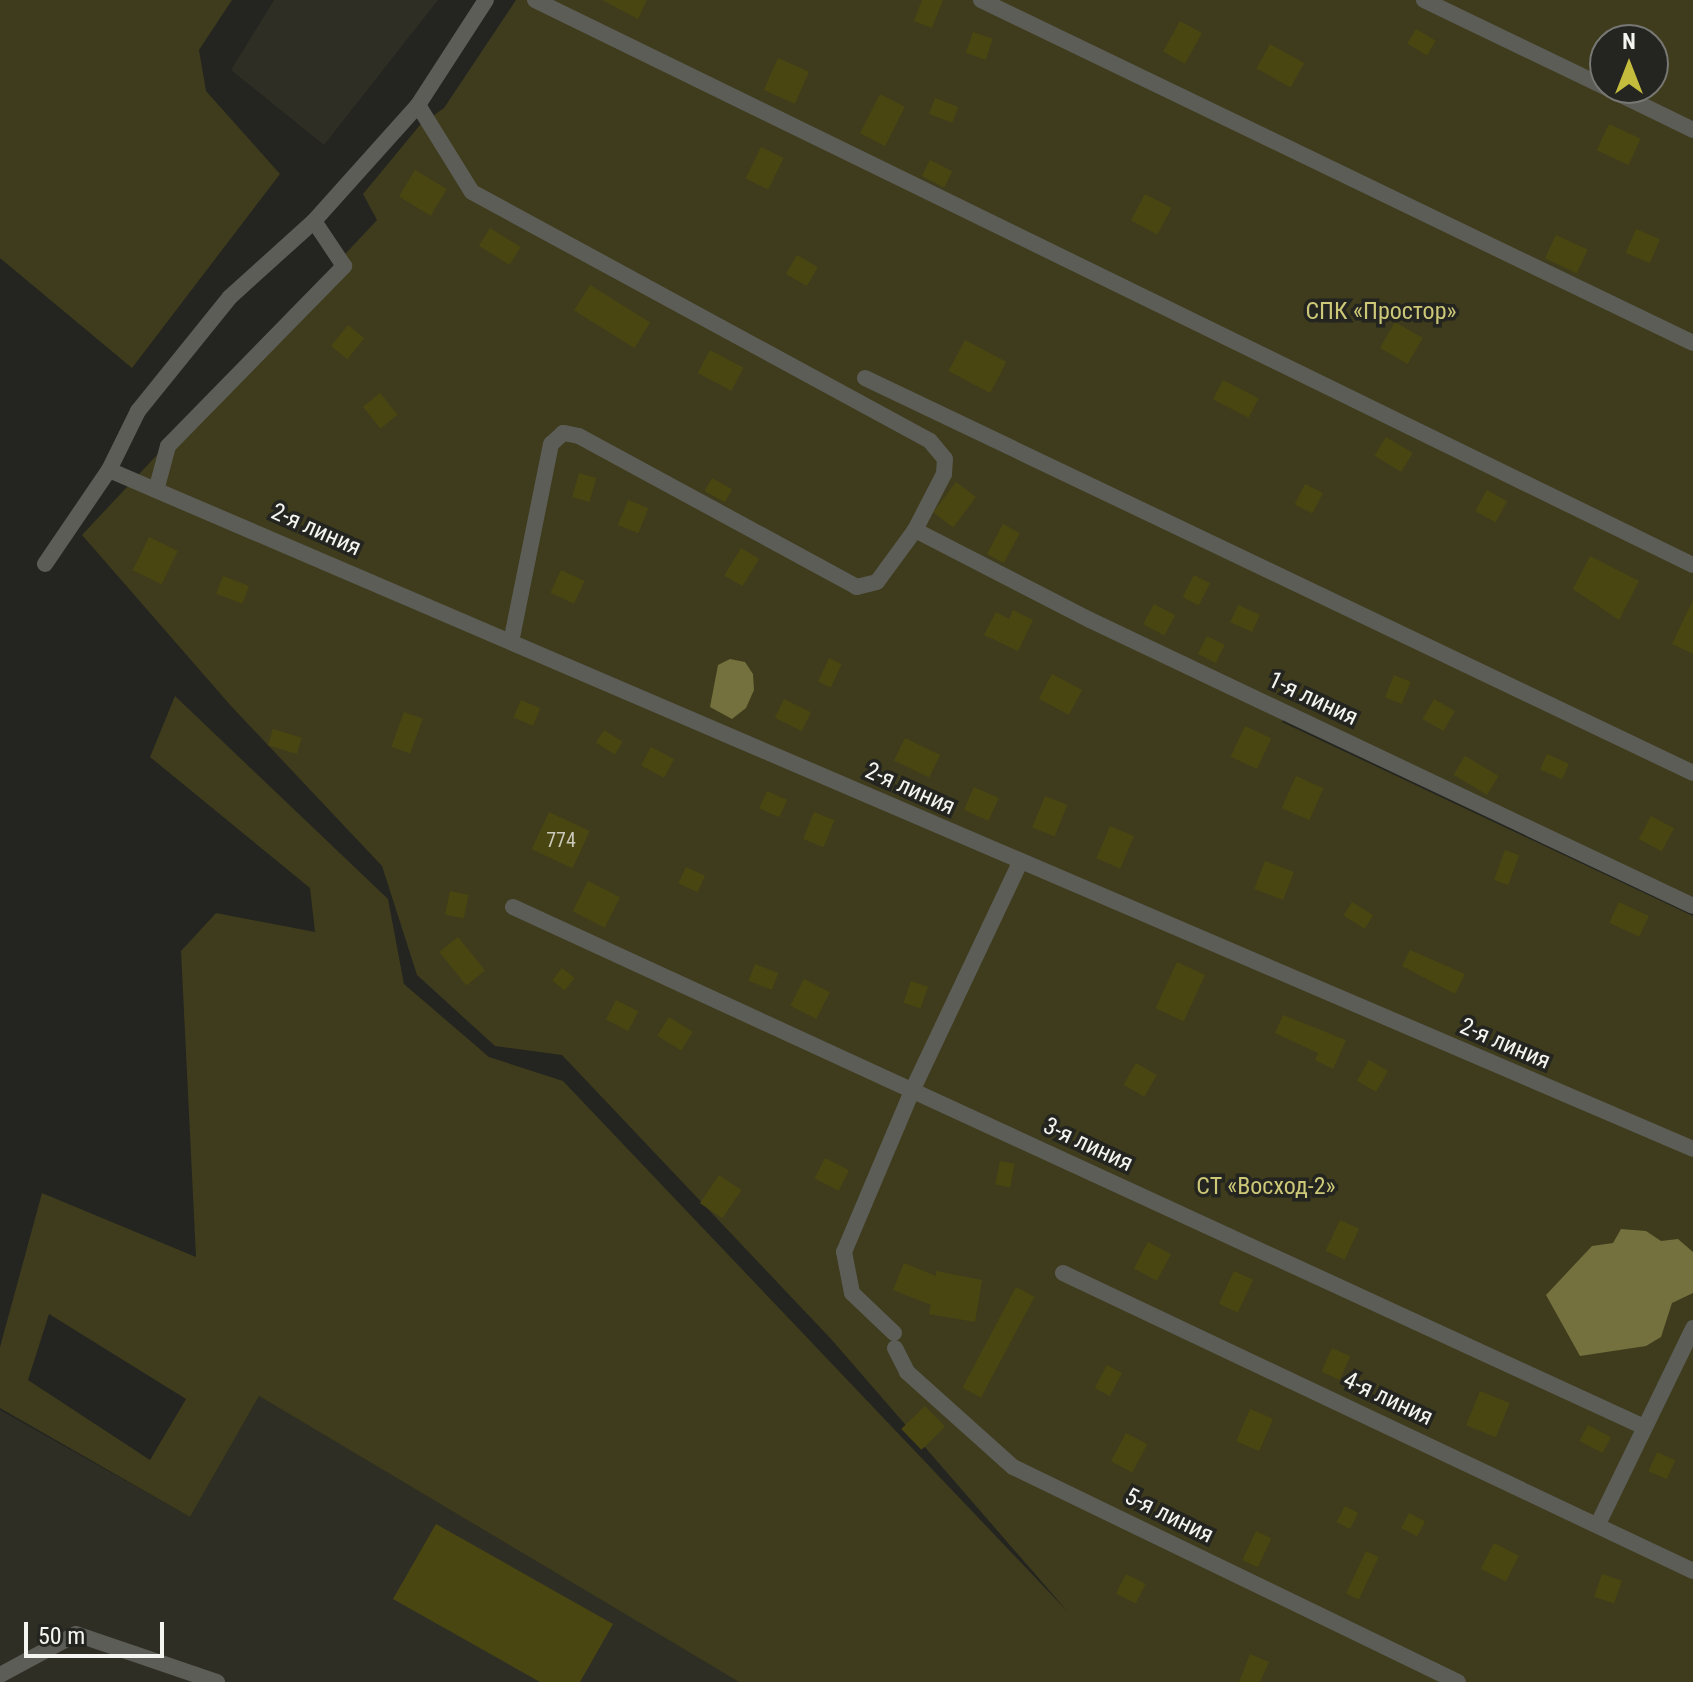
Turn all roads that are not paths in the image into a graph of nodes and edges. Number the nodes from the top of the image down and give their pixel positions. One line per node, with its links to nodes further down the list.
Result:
1 (486, 0): 7 (street)
2 (535, 0): 16 (street)
3 (981, 0): 10 (street)
4 (1424, 0): 5 (street)
5 (1589, 80)
6 (1639, 104): 8 (street)
7 (418, 105): 9 (street); 14 (street)
8 (1693, 130)
9 (314, 221): 12 (street); 13 (street)
10 (1693, 343)
11 (865, 378): 18 (street)
12 (109, 470): 13 (street, 2-я линия); 15 (street)
13 (157, 487): 17 (street, 2-я линия)
14 (915, 530): 17 (street); 20 (street, 1-я линия)
15 (45, 564)
16 (1693, 565)
17 (511, 642): 19 (street, 2-я линия)
18 (1693, 773)
19 (1020, 863): 22 (street, 5-я линия); 23 (street, 2-я линия)
20 (1693, 906)
21 (513, 907): 22 (street, 3-я линия)
22 (912, 1091): 27 (street, 3-я линия); 32 (street, 5-я линия)
23 (1693, 1149)
24 (1063, 1273): 28 (street, 4-я линия)
25 (1693, 1328): 26 (street)
26 (1687, 1352): 27 (street)
27 (1644, 1427): 28 (street)
28 (1598, 1524): 29 (street, 4-я линия)
29 (1693, 1571)
30 (0, 1675): 31 (street)
31 (217, 1682)
32 (1458, 1682)

